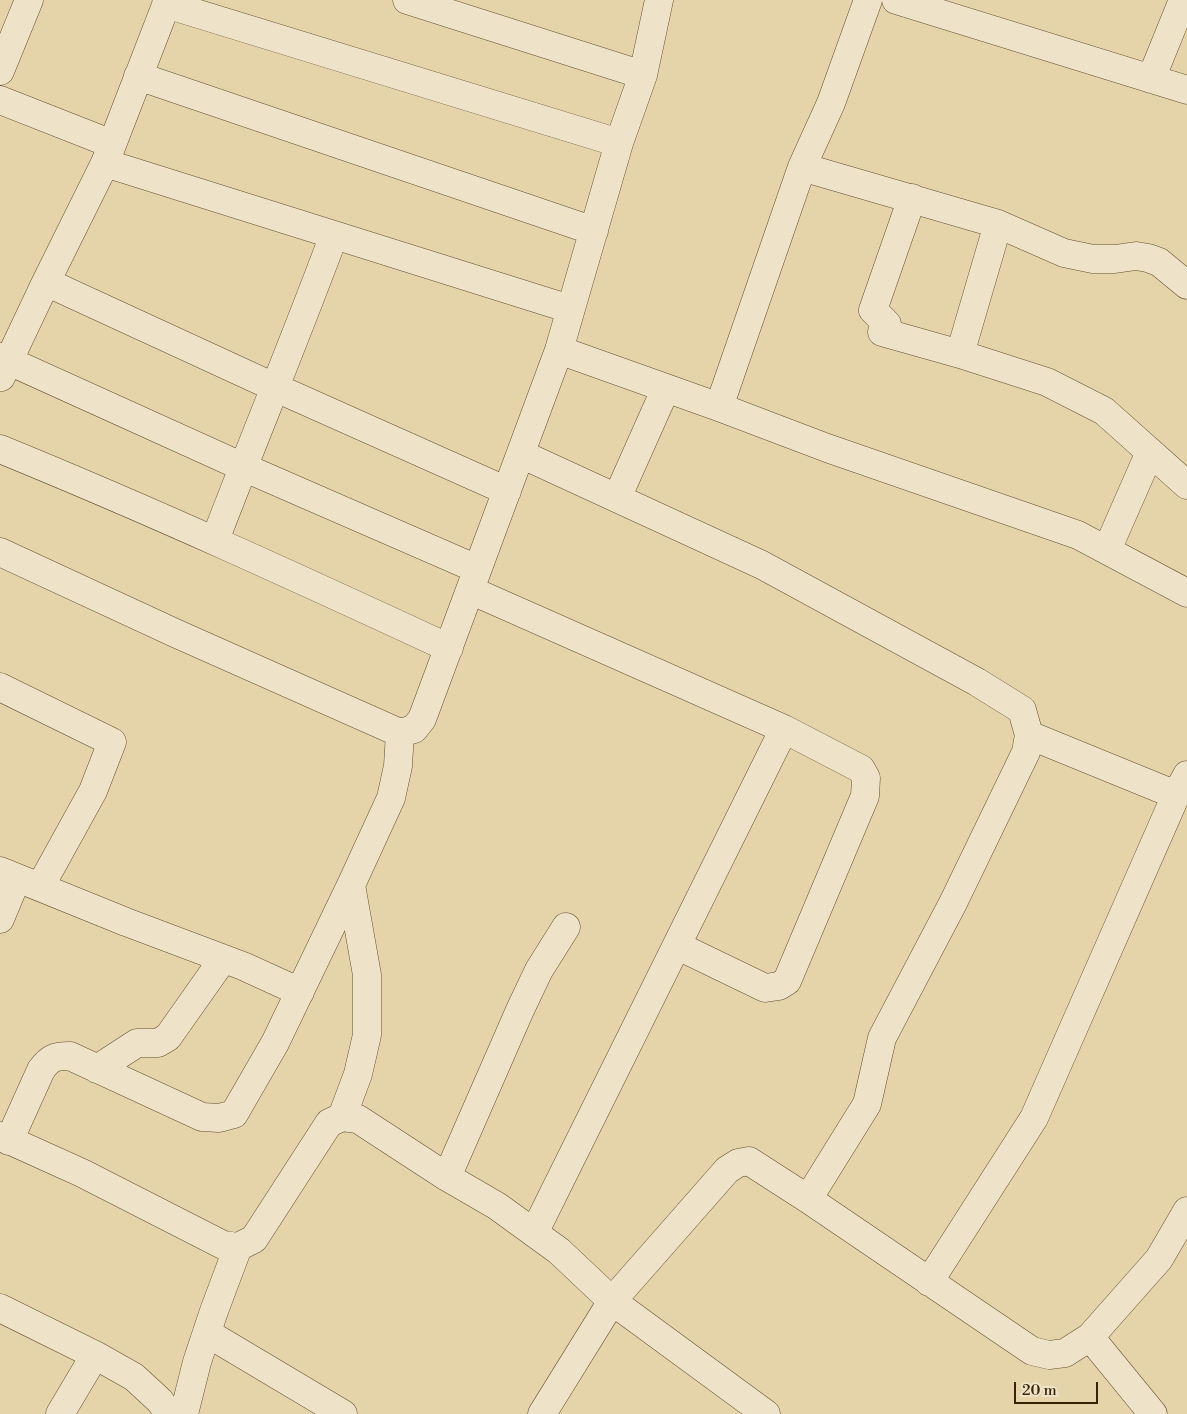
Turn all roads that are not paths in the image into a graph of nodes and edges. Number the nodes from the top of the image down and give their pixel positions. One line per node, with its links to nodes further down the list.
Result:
1 (29, 0): 8 (street)
2 (407, 0): 9 (street)
3 (660, 0): 9 (street)
4 (868, 0): 16 (street)
5 (896, 0): 11 (street)
6 (1183, 0): 11 (street)
7 (167, 2): 10 (street); 14 (street)
8 (0, 70)
9 (643, 75): 14 (street)
10 (138, 76): 15 (street); 19 (street)
11 (1150, 79): 12 (street)
12 (1187, 90)
13 (0, 100): 15 (street)
14 (619, 143): 19 (street)
15 (109, 154): 20 (street); 21 (street)
16 (802, 167): 17 (street); 29 (street)
17 (912, 198): 18 (street); 25 (street)
18 (998, 224): 22 (street); 25 (street)
19 (594, 231): 23 (street)
20 (334, 235): 23 (street); 27 (street)
21 (46, 282): 26 (street); 27 (street)
22 (1187, 285)
23 (570, 308): 24 (street)
24 (559, 350): 28 (street); 32 (street)
25 (960, 354): 31 (street)
26 (3, 365): 33 (street)
27 (274, 387): 33 (street); 35 (street)
28 (666, 388): 29 (street); 36 (street)
29 (719, 407): 38 (street)
30 (0, 449): 37 (street)
31 (1150, 452): 34 (street); 38 (street)
32 (521, 454): 35 (street); 36 (street)
33 (243, 467): 37 (street); 40 (street)
34 (1187, 485)
35 (507, 491): 40 (street)
36 (617, 498): 46 (street)
37 (215, 540): 42 (street)
38 (1107, 550): 41 (street)
39 (0, 552): 45 (street)
40 (473, 579): 42 (street); 44 (street)
41 (1187, 594)
42 (449, 648): 45 (street)
43 (0, 687): 48 (street)
44 (784, 729): 52 (street); 52 (street)
45 (400, 733): 49 (street)
46 (1029, 735): 47 (street); 59 (street)
47 (1181, 785): 63 (street)
48 (19, 879): 50 (street); 53 (street)
49 (351, 885): 54 (street); 56 (street)
50 (0, 919)
51 (566, 927): 58 (street)
52 (678, 946): 61 (street)
53 (223, 959): 54 (street); 55 (street)
54 (300, 992): 55 (street)
55 (97, 1069): 57 (street)
56 (342, 1117): 58 (street); 62 (street)
57 (4, 1139): 62 (street)
58 (447, 1177): 61 (street)
59 (808, 1199): 63 (street); 64 (street)
60 (1187, 1211): 67 (street)
61 (534, 1233): 64 (street)
62 (238, 1247): 66 (street)
63 (929, 1282): 67 (street)
64 (612, 1300): 73 (street); 74 (street)
65 (0, 1308): 68 (street)
66 (207, 1333): 71 (street); 72 (street)
67 (1090, 1337): 75 (street)
68 (95, 1355): 69 (street); 70 (street)
69 (60, 1414)
70 (169, 1414)
71 (184, 1414)
72 (344, 1414)
73 (542, 1414)
74 (766, 1414)
75 (1153, 1414)

